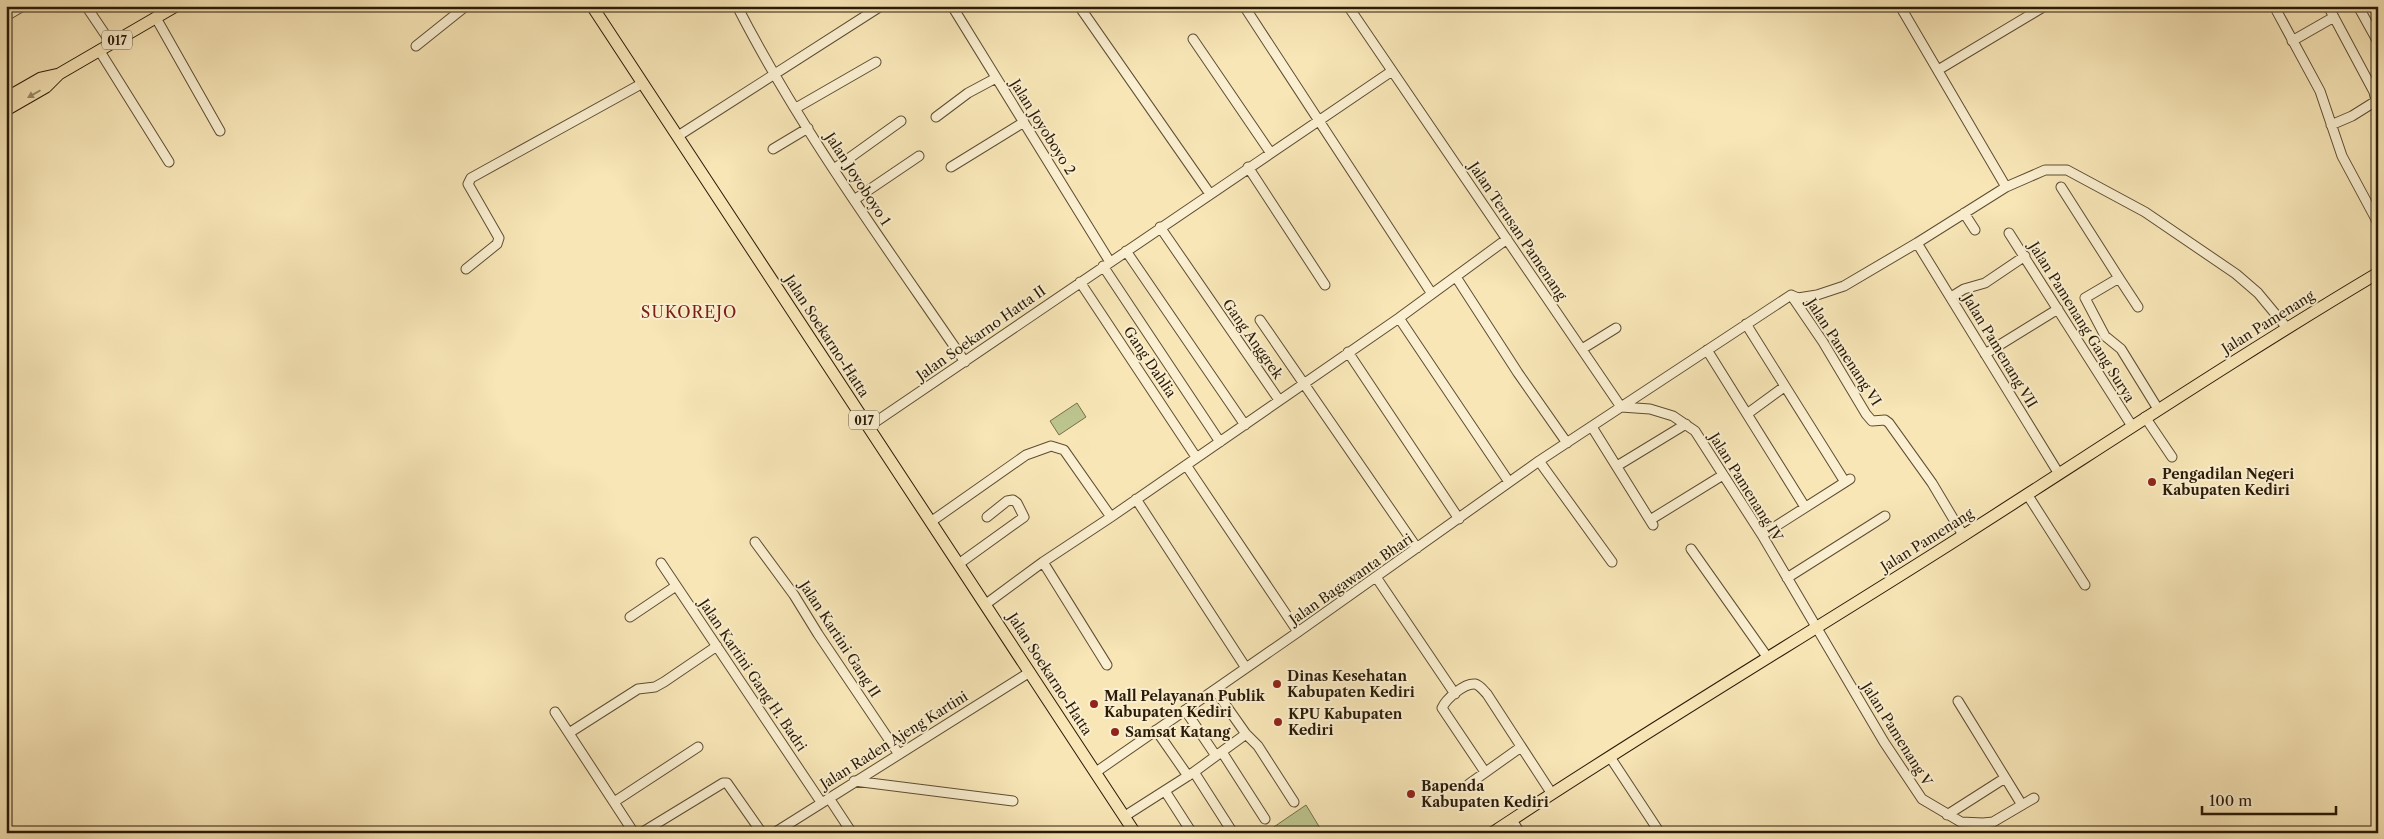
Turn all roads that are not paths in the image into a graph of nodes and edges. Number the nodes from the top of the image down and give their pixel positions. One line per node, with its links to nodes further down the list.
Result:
1 (23, 6): 17 (street)
2 (86, 6): 23 (street)
3 (176, 6): 19 (main road, 017)
4 (466, 6): 24 (street)
5 (592, 6): 32 (main road, Jalan Soekarno-Hatta / 017)
6 (737, 6): 30 (street, Jalan Joyoboyo 1)
7 (881, 6): 30 (street)
8 (952, 6): 31 (street, Jalan Joyoboyo 2)
9 (1079, 6): 53 (street)
10 (1244, 6): 37 (street)
11 (1348, 6): 28 (street, Jalan Terusan Pamenang)
12 (1900, 6): 27 (street)
13 (2045, 6): 27 (street)
14 (2274, 6): 21 (street)
15 (2328, 6): 18 (street)
16 (2358, 6): 22 (street)
17 (6, 16)
18 (2334, 17): 21 (street); 40 (street)
19 (156, 18): 23 (main road, 017); 42 (street)
20 (1193, 39): 45 (street)
21 (2292, 41): 40 (street)
22 (2378, 42)
23 (111, 43): 25 (main road, 017)
24 (416, 46)
25 (99, 50): 29 (main road, 017); 47 (street)
26 (876, 62): 34 (street)
27 (1938, 70): 51 (street)
28 (1392, 71): 37 (street, Jalan Soekarno Hatta II); 60 (street, Jalan Terusan Pamenang)
29 (58, 74): 33 (main road); 35 (main road, one-way to 35)
30 (775, 74): 34 (street, Jalan Joyoboyo 1); 43 (street)
31 (996, 78): 36 (street); 39 (street, Jalan Joyoboyo 2)
32 (643, 83): 43 (main road, Jalan Soekarno-Hatta / 017); 65 (street)
33 (6, 98)
34 (796, 108): 41 (street, Jalan Joyoboyo 1)
35 (6, 110)
36 (936, 117)
37 (1318, 120): 45 (street, Jalan Soekarno Hatta II); 71 (street)
38 (901, 121): 50 (street)
39 (1024, 122): 48 (street); 64 (street, Jalan Joyoboyo 2)
40 (2331, 126): 56 (street)
41 (808, 128): 44 (street); 50 (street, Jalan Joyoboyo 1)
42 (220, 131)
43 (678, 136): 96 (main road, Jalan Soekarno-Hatta / 017)
44 (773, 150)
45 (1270, 152): 49 (street, Jalan Soekarno Hatta II)
46 (919, 156): 54 (street)
47 (169, 162)
48 (951, 167)
49 (1248, 167): 53 (street, Jalan Soekarno Hatta II); 70 (street)
50 (834, 169): 54 (street, Jalan Joyoboyo 1)
51 (2006, 186): 55 (street); 80 (street)
52 (2061, 187): 68 (street)
53 (1210, 194): 57 (street, Jalan Soekarno Hatta II)
54 (854, 200): 85 (street, Jalan Joyoboyo 1)
55 (1964, 214): 58 (street); 61 (street)
56 (2378, 224)
57 (1160, 227): 62 (street, Jalan Soekarno Hatta II); 88 (street, Gang Anggrek)
58 (1974, 230)
59 (2009, 233): 63 (street, Jalan Pamenang Gang Surya)
60 (1507, 239): 67 (street); 81 (street, Jalan Terusan Pamenang)
61 (1917, 243): 72 (street); 73 (street, Jalan Pamenang VII)
62 (1126, 251): 64 (street, Jalan Soekarno Hatta II); 94 (street)
63 (2025, 256): 73 (street); 75 (street, Jalan Pamenang Gang Surya)
64 (1106, 264): 69 (street, Jalan Soekarno Hatta II); 98 (street, Jalan Joyoboyo 2)
65 (466, 269)
66 (2378, 273): 80 (main road, Jalan Pamenang)
67 (1456, 277): 71 (street); 99 (street)
68 (2119, 278): 74 (street); 90 (street)
69 (1080, 282): 85 (street, Jalan Soekarno Hatta II); 100 (street, Gang Dahlia)
70 (1325, 285)
71 (1432, 294): 76 (street)
72 (1791, 295): 78 (street, Jalan Bagawanta Bhari); 117 (street, Jalan Pamenang VI)
73 (1951, 297): 84 (street, Jalan Pamenang VII)
74 (2138, 307)
75 (2058, 309): 84 (street); 95 (street, Jalan Pamenang Gang Surya)
76 (1400, 318): 83 (street); 107 (street)
77 (1260, 320): 86 (street)
78 (1746, 324): 82 (street, Jalan Bagawanta Bhari); 87 (street)
79 (1616, 328): 81 (street)
80 (2287, 328): 90 (main road, Jalan Pamenang)
81 (1582, 349): 89 (street, Jalan Terusan Pamenang)
82 (1707, 350): 89 (street, Jalan Bagawanta Bhari); 91 (street)
83 (1348, 352): 86 (street); 114 (street)
84 (1984, 354): 105 (street, Jalan Pamenang VII)
85 (965, 362): 96 (street, Jalan Soekarno Hatta II)
86 (1305, 382): 88 (street); 119 (street)
87 (1784, 387): 91 (street); 110 (street)
88 (1279, 400): 94 (street)
89 (1621, 407): 93 (street, Jalan Pamenang IV); 97 (street, Jalan Bagawanta Bhari)
90 (2158, 409): 92 (main road, Jalan Pamenang)
91 (1747, 414): 110 (street)
92 (2146, 417): 95 (main road, Jalan Pamenang); 101 (street)
93 (1686, 424): 104 (street); 106 (street, Jalan Pamenang IV)
94 (1245, 425): 98 (street)
95 (2132, 426): 105 (main road, Jalan Pamenang)
96 (868, 427): 115 (main road, Jalan Soekarno-Hatta / 017)
97 (1592, 428): 99 (street, Jalan Bagawanta Bhari); 104 (street)
98 (1220, 442): 100 (street)
99 (1567, 442): 102 (street, Jalan Bagawanta Bhari)
100 (1196, 457): 103 (street)
101 (2172, 457)
102 (1539, 461): 107 (street, Jalan Bagawanta Bhari); 122 (street)
103 (1186, 465): 109 (street); 132 (street)
104 (1617, 466): 106 (street)
105 (2059, 474): 108 (main road, Jalan Pamenang)
106 (1722, 475): 116 (street, Jalan Pamenang IV)
107 (1509, 482): 114 (street, Jalan Bagawanta Bhari)
108 (2027, 494): 117 (main road, Jalan Pamenang); 127 (street)
109 (1136, 499): 113 (street); 136 (street)
110 (1805, 508): 116 (street)
111 (1885, 516): 126 (street)
112 (987, 517): 124 (street)
113 (1112, 517): 115 (street); 121 (street)
114 (1459, 518): 119 (street, Jalan Bagawanta Bhari)
115 (932, 521): 124 (main road, Jalan Soekarno-Hatta / 017)
116 (1762, 535): 126 (street, Jalan Pamenang IV)
117 (1963, 535): 131 (main road, Jalan Pamenang)
118 (755, 542): 148 (street, Jalan Kartini Gang II)
119 (1417, 548): 125 (street, Jalan Bagawanta Bhari)
120 (1691, 549): 134 (street)
121 (1043, 562): 129 (street); 135 (street)
122 (1612, 562)
123 (661, 563): 128 (street, Jalan Kartini Gang H. Badri)
124 (960, 563): 129 (main road, Jalan Soekarno-Hatta / 017)
125 (1376, 577): 132 (street, Jalan Bagawanta Bhari); 139 (street)
126 (1787, 578): 131 (street, Jalan Pamenang IV)
127 (2085, 585)
128 (676, 586): 130 (street); 133 (street, Jalan Kartini Gang H. Badri)
129 (986, 604): 137 (main road, Jalan Soekarno-Hatta / 017)
130 (630, 617)
131 (1817, 626): 134 (main road, Jalan Pamenang); 165 (street, Jalan Pamenang V)
132 (1298, 632): 136 (street, Jalan Bagawanta Bhari)
133 (717, 646): 144 (street); 160 (street, Jalan Kartini Gang H. Badri)
134 (1768, 658): 150 (main road, Jalan Pamenang)
135 (1106, 665)
136 (1246, 668): 138 (street, Jalan Bagawanta Bhari)
137 (1030, 672): 148 (street, Jalan Raden Ajeng Kartini); 151 (main road, Jalan Soekarno-Hatta / 017)
138 (1215, 690): 141 (street, Jalan Bagawanta Bhari); 145 (street)
139 (1455, 694): 147 (street); 152 (street)
140 (1958, 701): 154 (street)
141 (1185, 710): 143 (street, Jalan Bagawanta Bhari); 149 (street)
142 (555, 712): 144 (street)
143 (1156, 730): 151 (street, Jalan Bagawanta Bhari); 153 (street)
144 (569, 732): 162 (street)
145 (1246, 734): 149 (street); 163 (street)
146 (698, 747): 162 (street)
147 (1521, 747): 152 (street); 158 (street)
148 (898, 753): 155 (street, Jalan Raden Ajeng Kartini)
149 (1219, 754): 153 (street); 167 (street)
150 (1610, 757): 158 (main road, Jalan Pamenang); 179 (street)
151 (1096, 772): 166 (main road, Jalan Soekarno-Hatta / 017)
152 (1485, 772): 156 (street)
153 (1191, 774): 157 (street); 176 (street)
154 (2005, 778): 164 (street); 165 (street)
155 (854, 782): 160 (street, Jalan Raden Ajeng Kartini); 161 (street)
156 (1469, 784)
157 (1165, 790): 166 (street); 175 (street)
158 (1552, 794): 168 (main road, Jalan Pamenang)
159 (2034, 798): 164 (street, Jalan Pamenang V)
160 (825, 800): 172 (street, Jalan Raden Ajeng Kartini); 173 (street, Jalan Kartini Gang H. Badri)
161 (1013, 801)
162 (614, 802): 169 (street)
163 (1294, 802)
164 (2022, 805): 165 (street, Jalan Pamenang V)
165 (1947, 815)
166 (1125, 816): 174 (main road, Jalan Soekarno-Hatta / 017)
167 (1265, 818)
168 (1512, 820): 177 (main road, Jalan Pamenang); 178 (street)
169 (634, 833)
170 (641, 833): 171 (street)
171 (762, 833)
172 (774, 833)
173 (852, 833)
174 (1135, 833)
175 (1192, 833)
176 (1233, 833)
177 (1492, 833)
178 (1520, 833)
179 (1660, 833)

